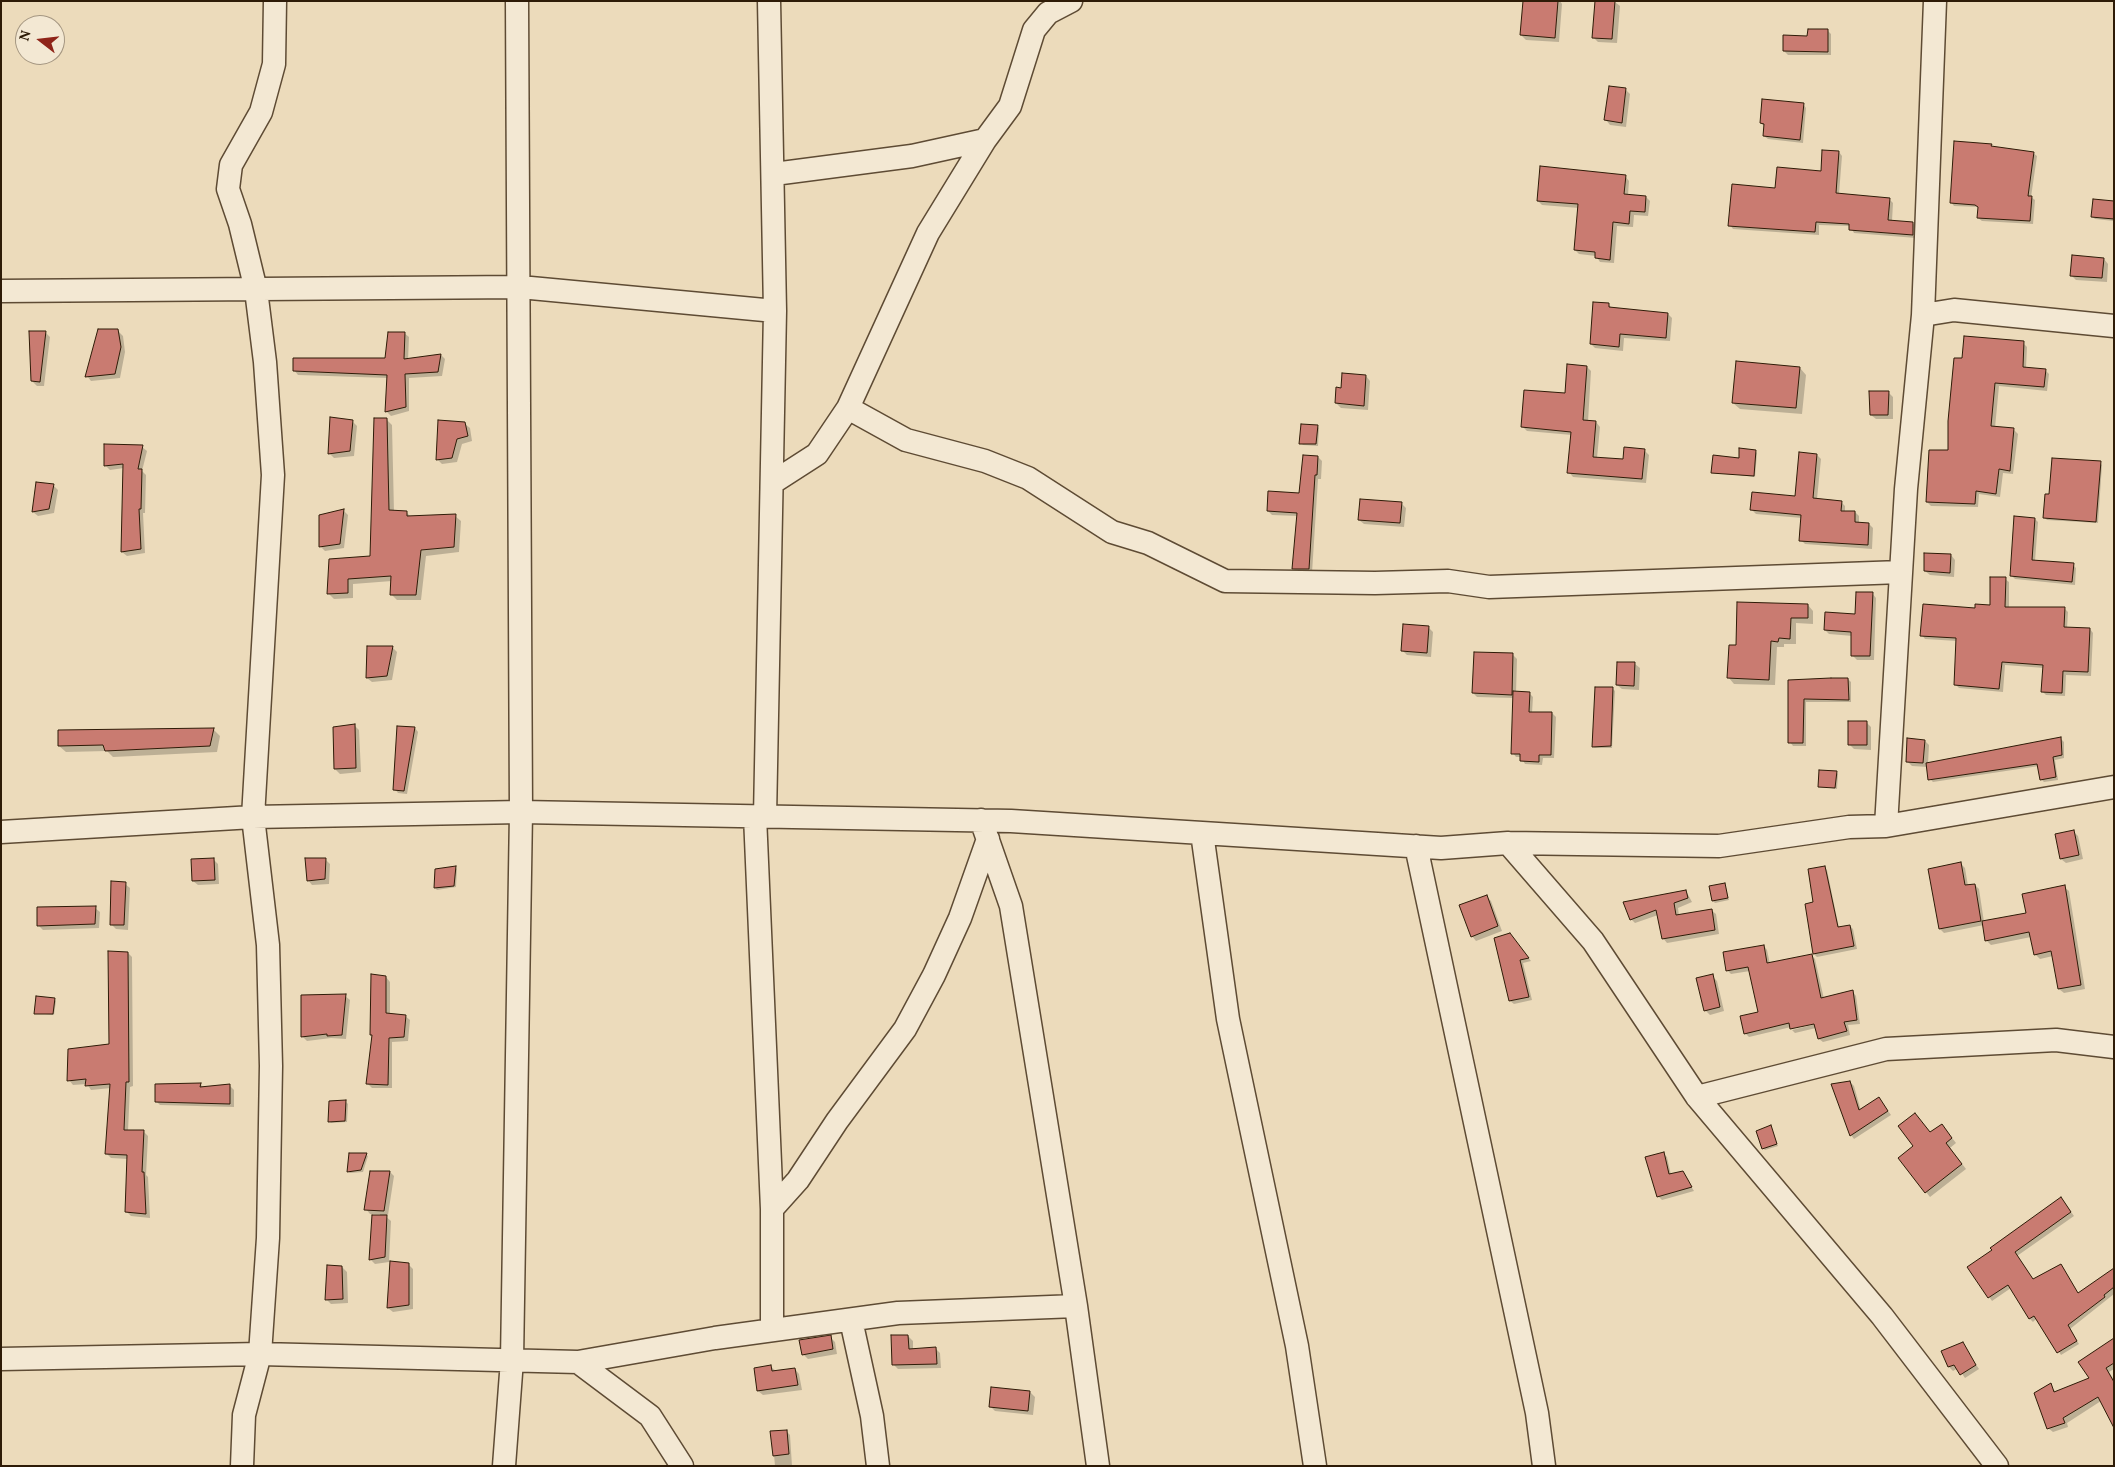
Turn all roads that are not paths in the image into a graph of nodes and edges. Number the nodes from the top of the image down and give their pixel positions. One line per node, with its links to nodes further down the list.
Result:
1 (275, 1): 9 (street)
2 (517, 1): 8 (street)
3 (769, 1): 7 (street)
4 (1071, 1): 6 (street)
5 (1935, 1): 12 (street)
6 (985, 140): 7 (street); 14 (street)
7 (774, 174): 11 (street)
8 (520, 287): 9 (street); 11 (street); 18 (street)
9 (256, 290): 10 (street); 19 (street)
10 (1, 291)
11 (775, 310): 15 (street)
12 (1923, 315): 13 (street); 16 (street)
13 (2114, 326)
14 (848, 408): 15 (street); 16 (street)
15 (772, 483): 20 (street)
16 (1901, 572): 21 (street)
17 (2114, 787): 21 (street)
18 (521, 812): 19 (street); 20 (street); 35 (street)
19 (253, 817): 23 (street); 33 (street)
20 (760, 817): 22 (street); 29 (street)
21 (1886, 826): 25 (street)
22 (984, 830): 24 (street); 29 (street); 30 (street)
23 (1, 832)
24 (1202, 833): 26 (street); 42 (street)
25 (1508, 844): 26 (street); 28 (street)
26 (1416, 846): 43 (street)
27 (2114, 1047): 28 (street)
28 (1697, 1097): 44 (street)
29 (772, 1209): 32 (street)
30 (1076, 1306): 31 (street); 41 (street)
31 (851, 1320): 32 (street); 40 (street)
32 (772, 1330): 36 (street)
33 (260, 1354): 34 (street); 35 (street); 37 (street)
34 (1, 1359)
35 (512, 1360): 36 (street); 38 (street)
36 (578, 1362): 39 (street)
37 (242, 1466)
38 (504, 1466)
39 (682, 1466)
40 (878, 1466)
41 (1098, 1466)
42 (1315, 1466)
43 (1544, 1466)
44 (1997, 1466)

